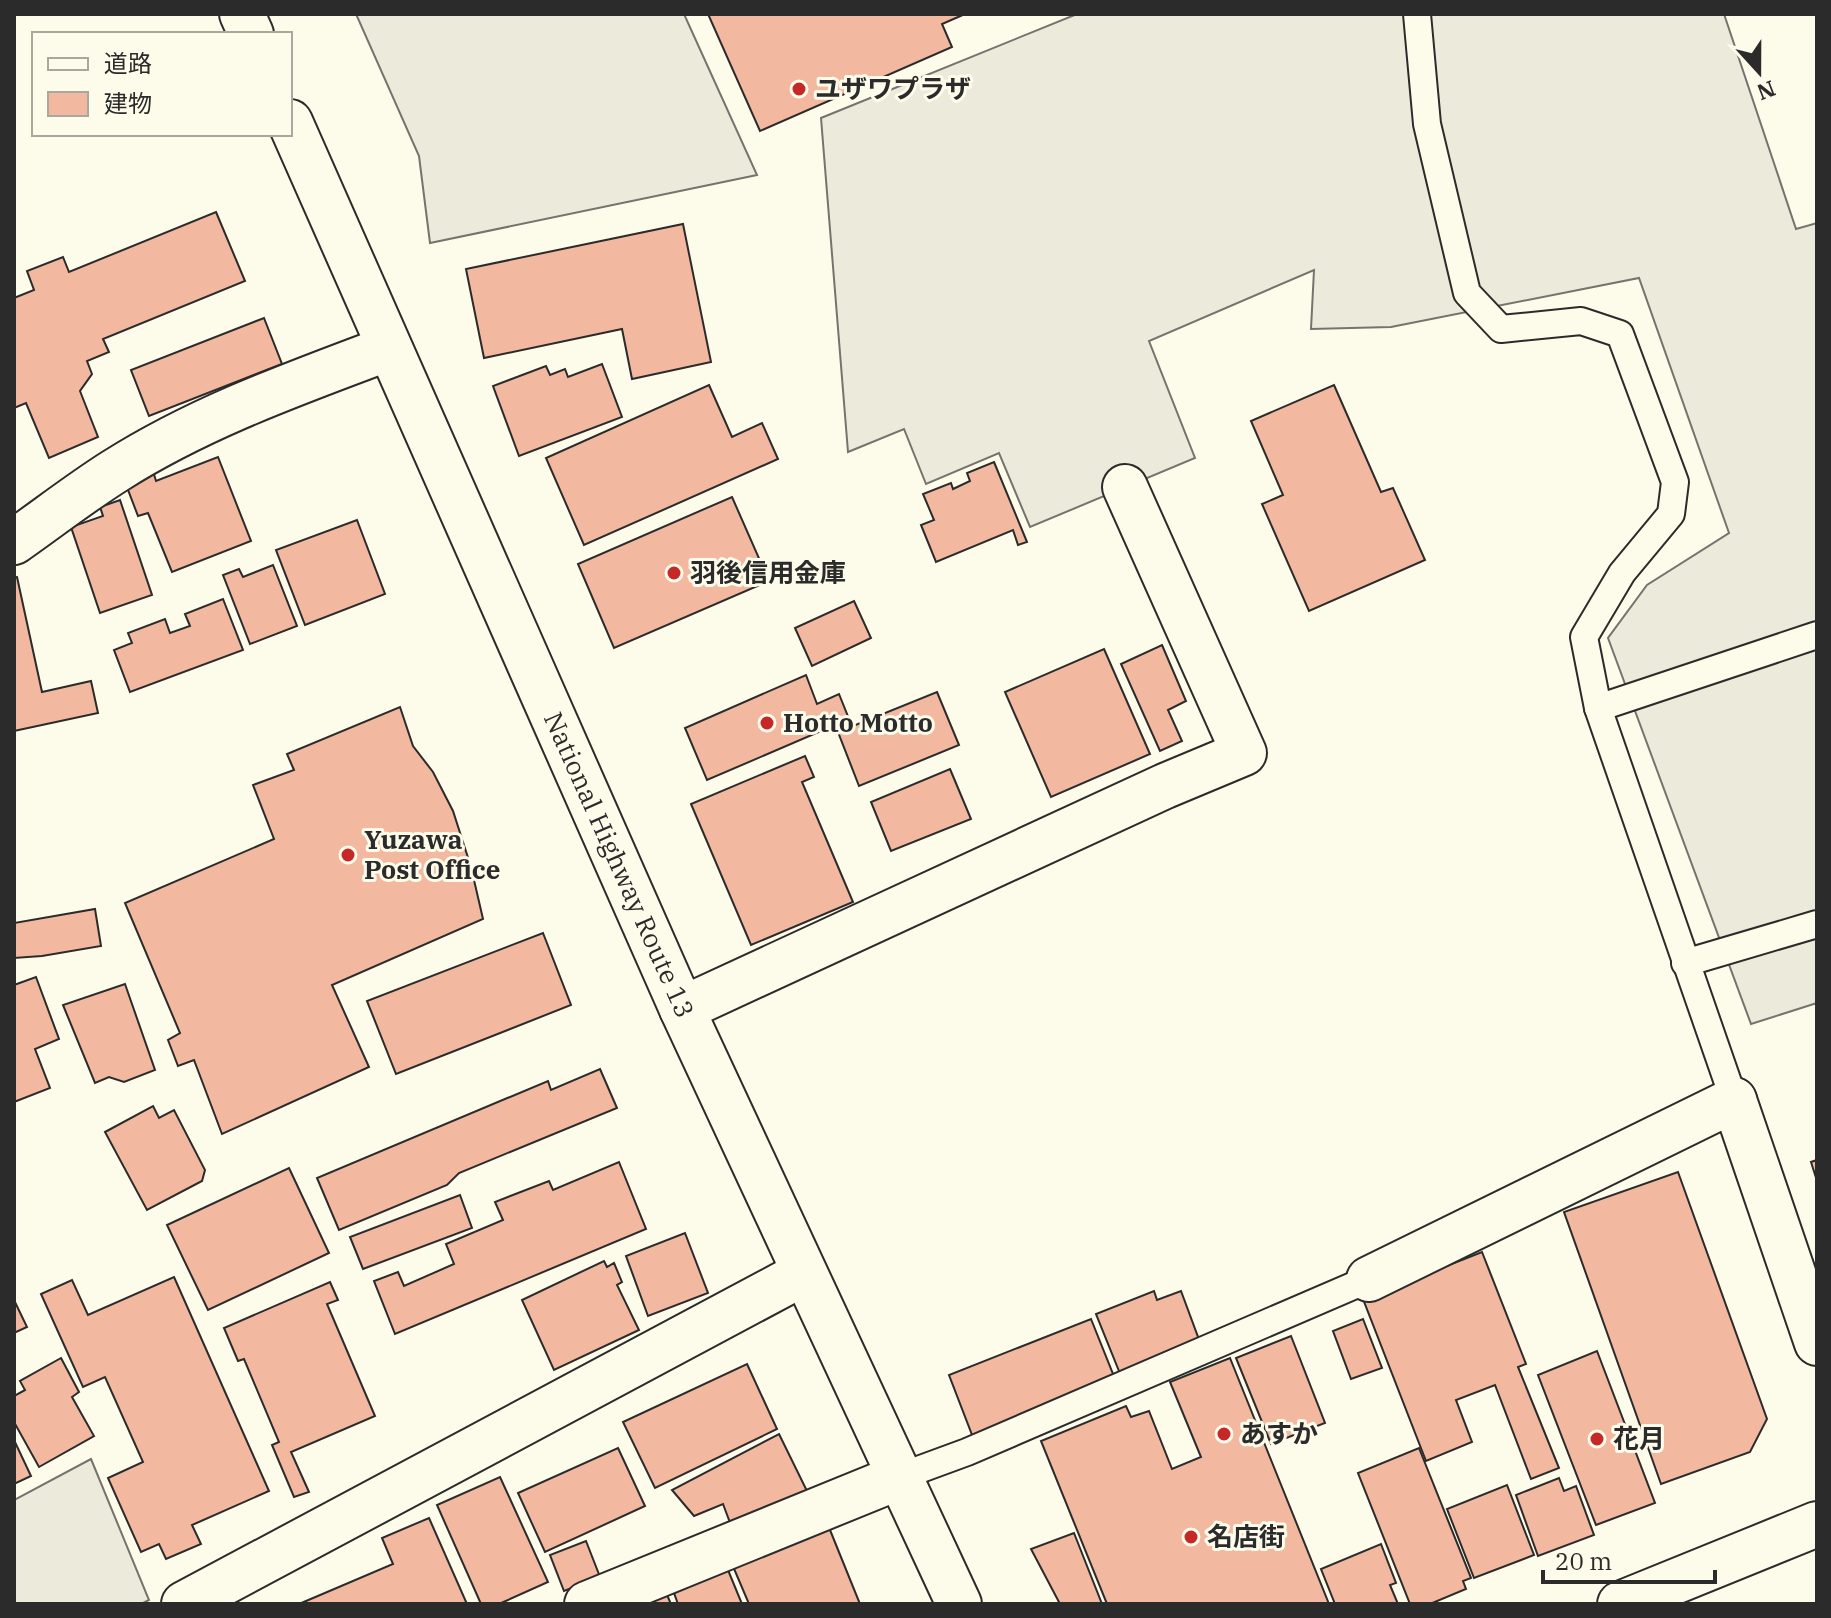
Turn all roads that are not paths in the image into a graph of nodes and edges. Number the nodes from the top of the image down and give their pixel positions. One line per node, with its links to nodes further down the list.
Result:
1 (1417, 14): 7 (lane)
2 (292, 127): 3 (main road, National Highway Route 13)
3 (389, 348): 5 (main road); 10 (main road, National Highway Route 13)
4 (1125, 487): 10 (main road)
5 (14, 542)
6 (1817, 635): 7 (lane)
7 (1598, 708): 9 (lane)
8 (1817, 924): 9 (lane)
9 (1685, 963): 11 (lane)
10 (682, 1009): 12 (main road, National Highway Route 13)
11 (1734, 1100): 13 (main road); 14 (main road)
12 (804, 1273): 15 (main road, National Highway Route 13); 17 (main road)
13 (1369, 1279): 15 (lane)
14 (1817, 1343)
15 (899, 1477): 18 (main road); 19 (main road, National Highway Route 13)
16 (1817, 1524): 20 (main road)
17 (184, 1604)
18 (587, 1604)
19 (959, 1604)
20 (1620, 1604)

